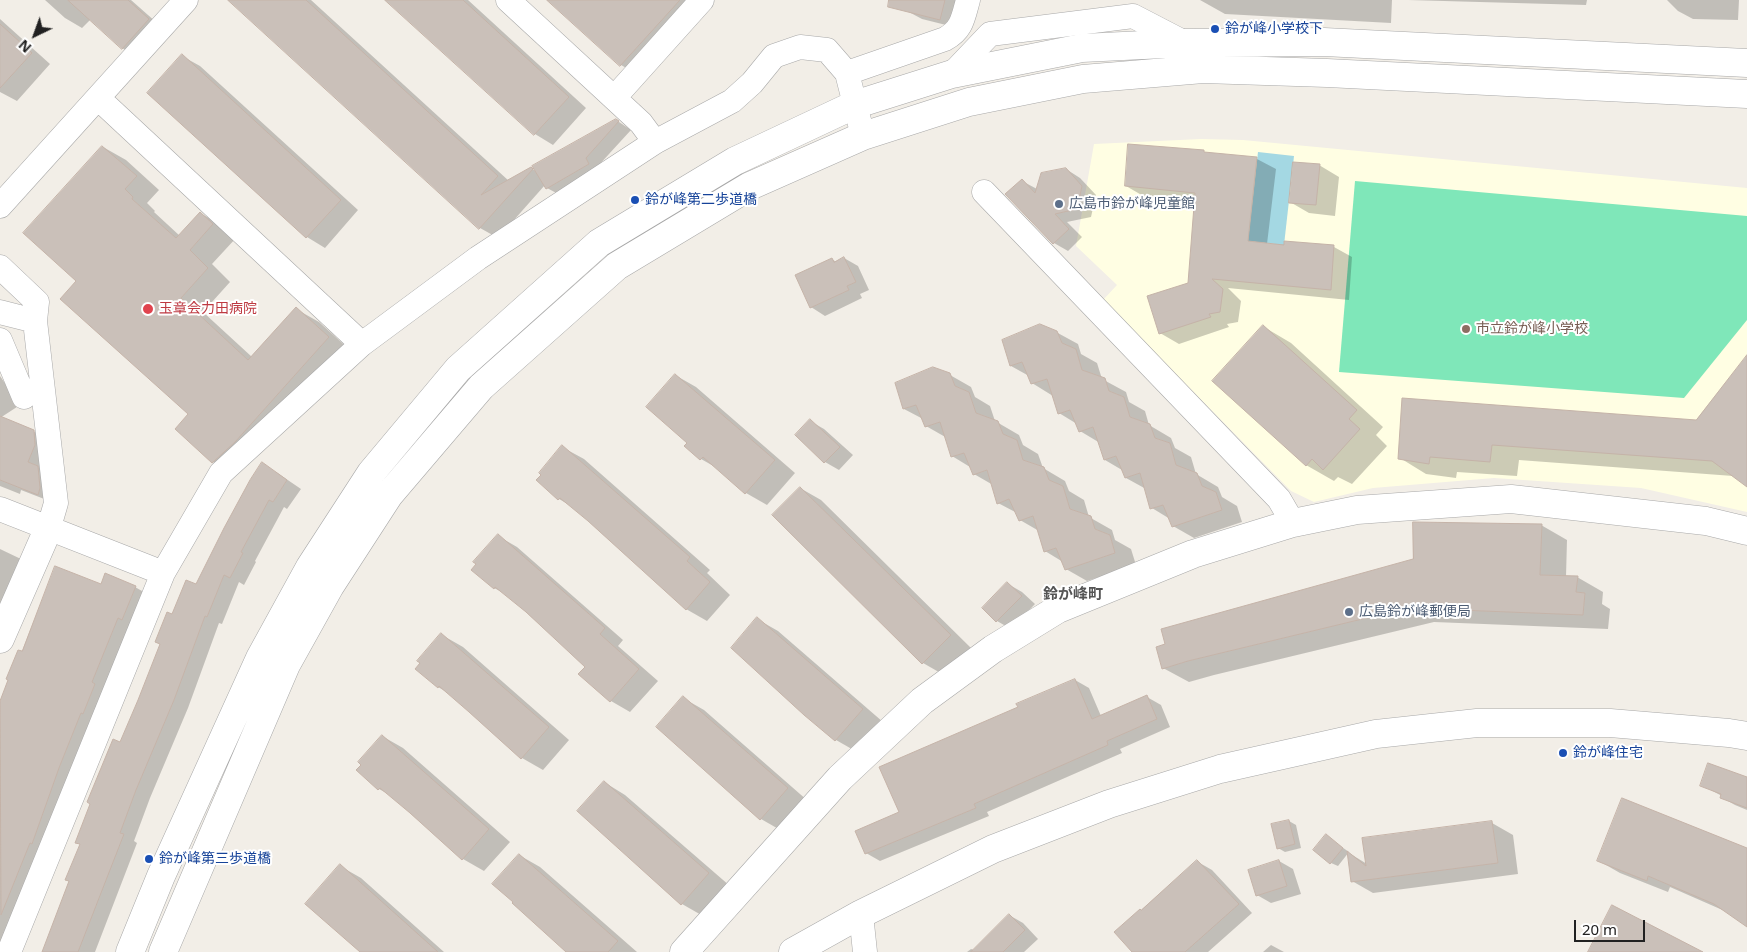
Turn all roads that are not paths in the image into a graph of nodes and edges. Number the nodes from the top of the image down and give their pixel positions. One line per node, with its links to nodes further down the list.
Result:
1 (508, 0): 9 (street)
2 (702, 0): 9 (street)
3 (968, 0): 6 (street)
4 (173, 4): 8 (street)
5 (1747, 63): 10 (street)
6 (847, 73): 10 (street); 12 (street)
7 (1747, 94): 11 (street)
8 (98, 98): 14 (street); 19 (street)
9 (614, 98): 12 (street)
10 (854, 105): 11 (street); 30 (street)
11 (863, 136): 31 (street)
12 (655, 142): 19 (street)
13 (984, 192): 22 (street)
14 (0, 206)
15 (0, 266): 17 (street)
16 (0, 312): 17 (street)
17 (36, 321): 23 (street)
18 (0, 340): 20 (street)
19 (362, 344): 25 (street)
20 (24, 397)
21 (0, 509): 23 (street)
22 (1293, 523): 24 (street); 32 (street)
23 (49, 527): 25 (street); 26 (street)
24 (1747, 531)
25 (163, 573): 29 (street)
26 (0, 639)
27 (1747, 736): 28 (street)
28 (861, 914): 33 (street); 34 (street)
29 (10, 952)
30 (130, 952)
31 (163, 952)
32 (684, 952)
33 (794, 952)
34 (865, 952)

